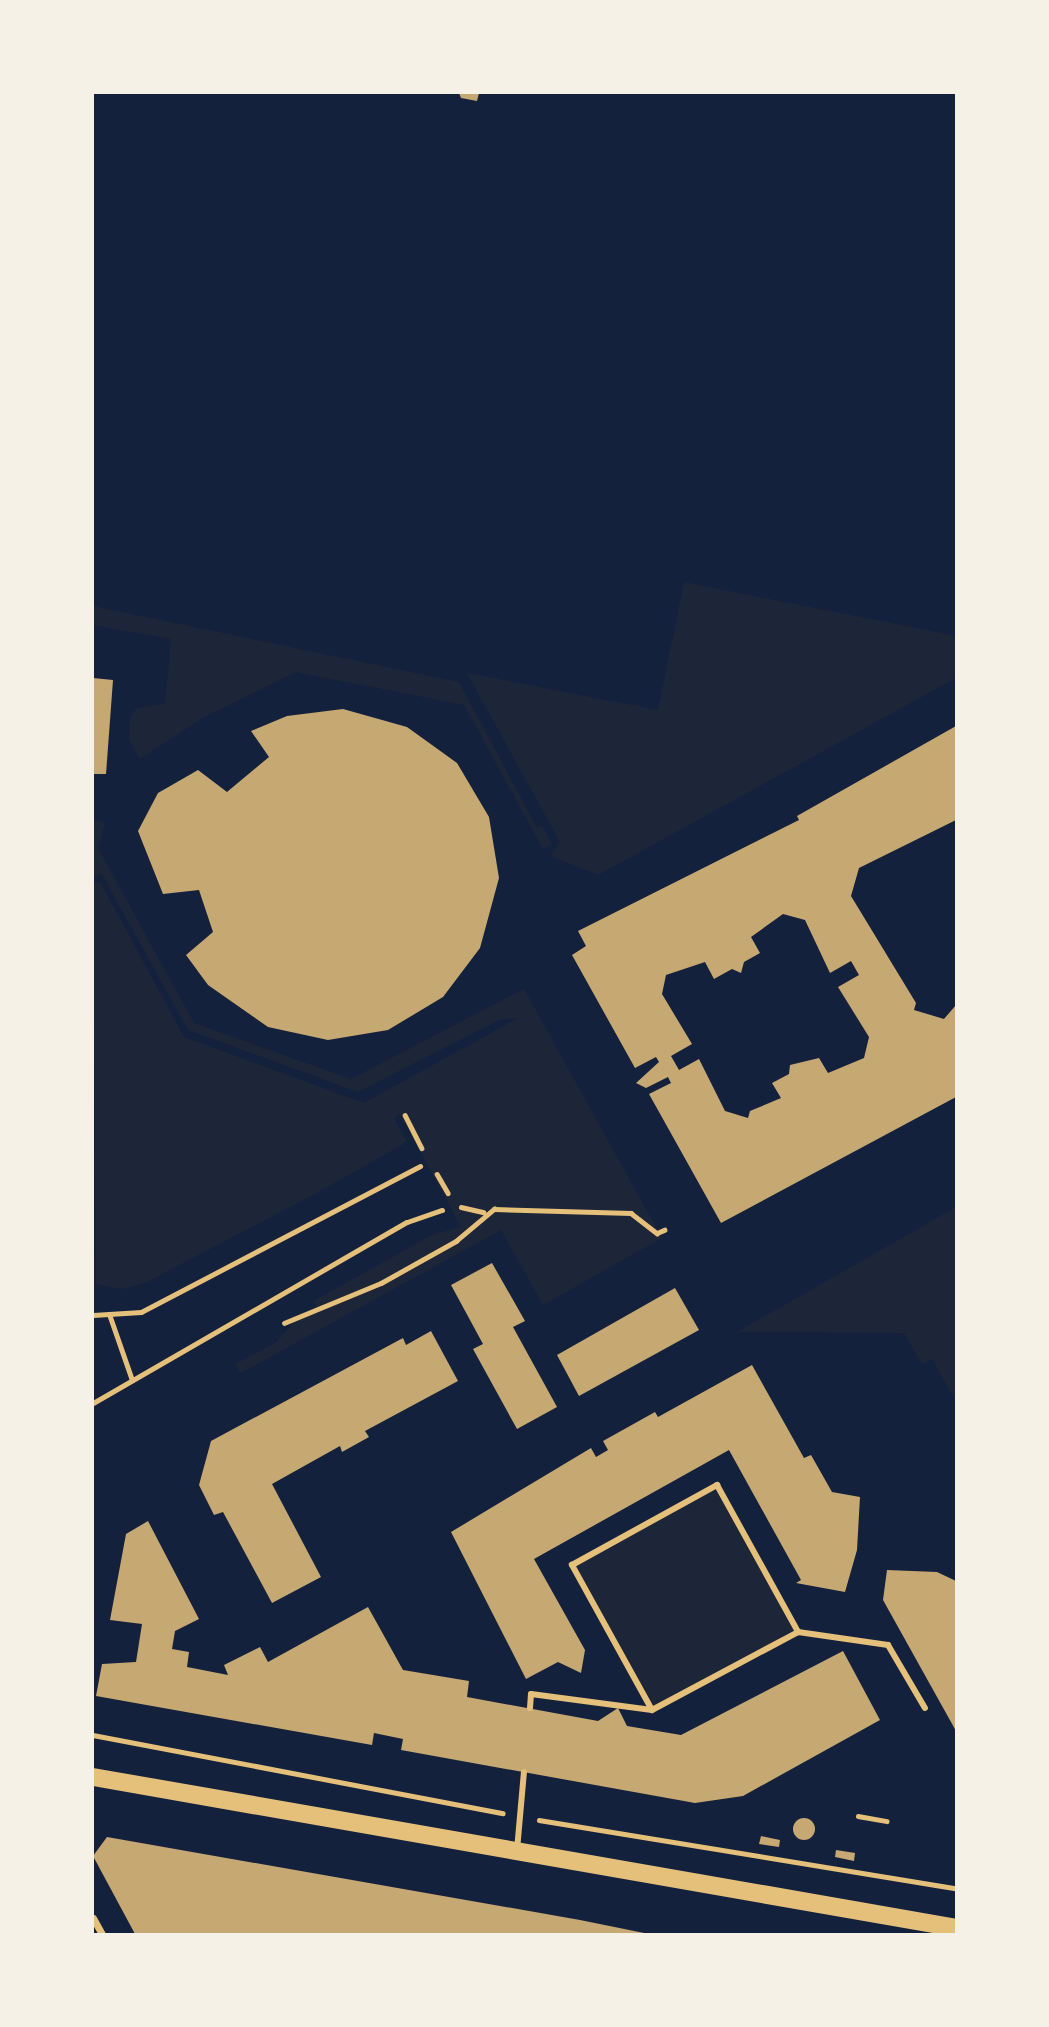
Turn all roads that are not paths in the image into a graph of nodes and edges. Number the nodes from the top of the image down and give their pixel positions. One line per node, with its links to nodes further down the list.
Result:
1 (420, 1166): 3 (lane)
2 (442, 1210): 5 (lane)
3 (109, 1314): 4 (lane); 5 (lane)
4 (93, 1315)
5 (132, 1380): 6 (lane)
6 (93, 1403)
7 (798, 1632): 9 (street); 10 (street); 10 (street)
8 (530, 1708): 10 (street)
9 (925, 1708)
10 (652, 1710)
11 (524, 1772): 13 (street)
12 (93, 1777): 13 (main road)
13 (516, 1855): 15 (main road)
14 (93, 1918): 16 (street)
15 (956, 1928)
16 (102, 1934)

